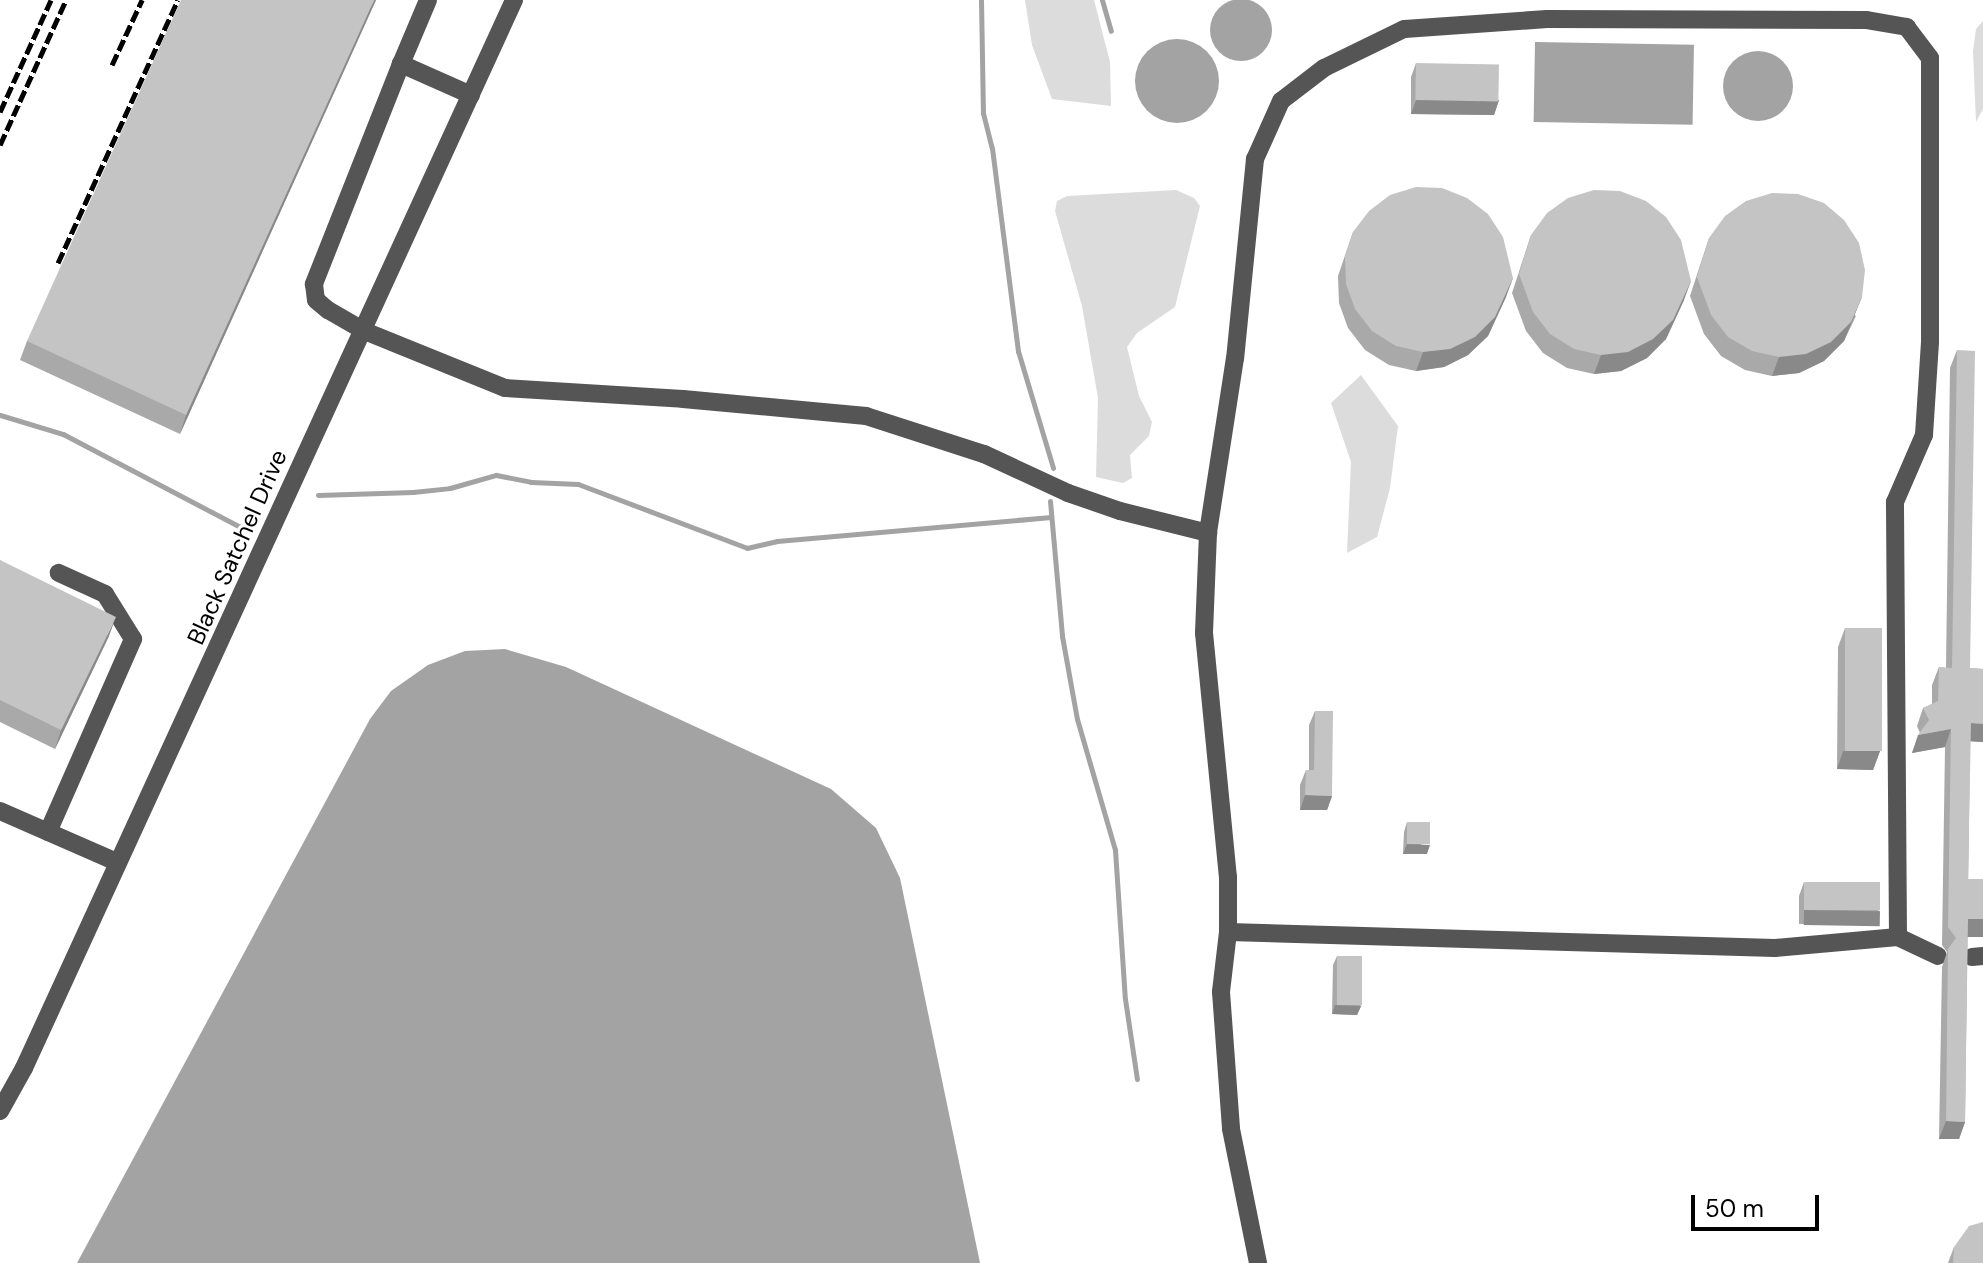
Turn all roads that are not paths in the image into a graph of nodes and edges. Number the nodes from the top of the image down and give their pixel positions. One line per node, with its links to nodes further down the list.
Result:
1 (428, 0): 3 (street)
2 (514, 0): 4 (street, Black Satchel Drive)
3 (401, 64): 4 (street); 5 (street)
4 (471, 95): 5 (street, Black Satchel Drive)
5 (362, 330): 6 (street); 10 (street, Black Satchel Drive)
6 (1208, 533): 11 (street); 12 (street)
7 (59, 573): 9 (street)
8 (0, 812): 9 (street)
9 (48, 832): 10 (street)
10 (117, 862): 14 (street, Black Satchel Drive)
11 (1228, 932): 12 (street); 15 (street)
12 (1898, 937): 13 (street)
13 (1938, 956)
14 (0, 1111)
15 (1258, 1263)

